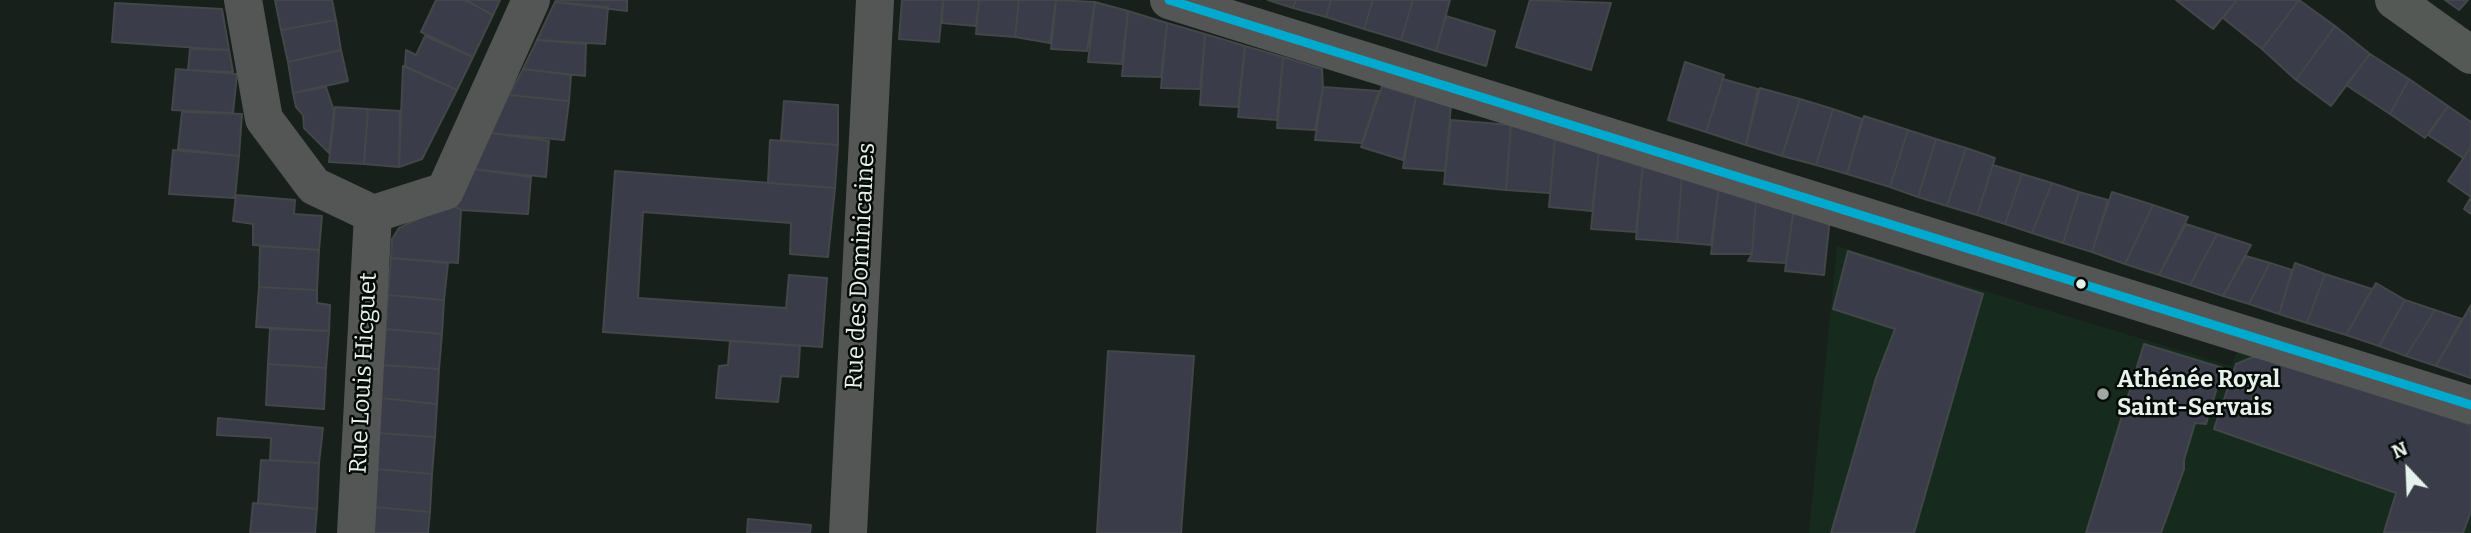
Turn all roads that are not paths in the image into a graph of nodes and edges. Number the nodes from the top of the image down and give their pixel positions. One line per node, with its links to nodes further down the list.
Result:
1 (243, 0): 7 (street)
2 (531, 0): 7 (street)
3 (875, 0): 10 (street, Rue des Dominicaines)
4 (1169, 0): 8 (street)
5 (2394, 0): 6 (main road)
6 (2470, 53)
7 (373, 214): 9 (street, Rue Louis Hicguet)
8 (2471, 405)
9 (356, 533)
10 (848, 533)

